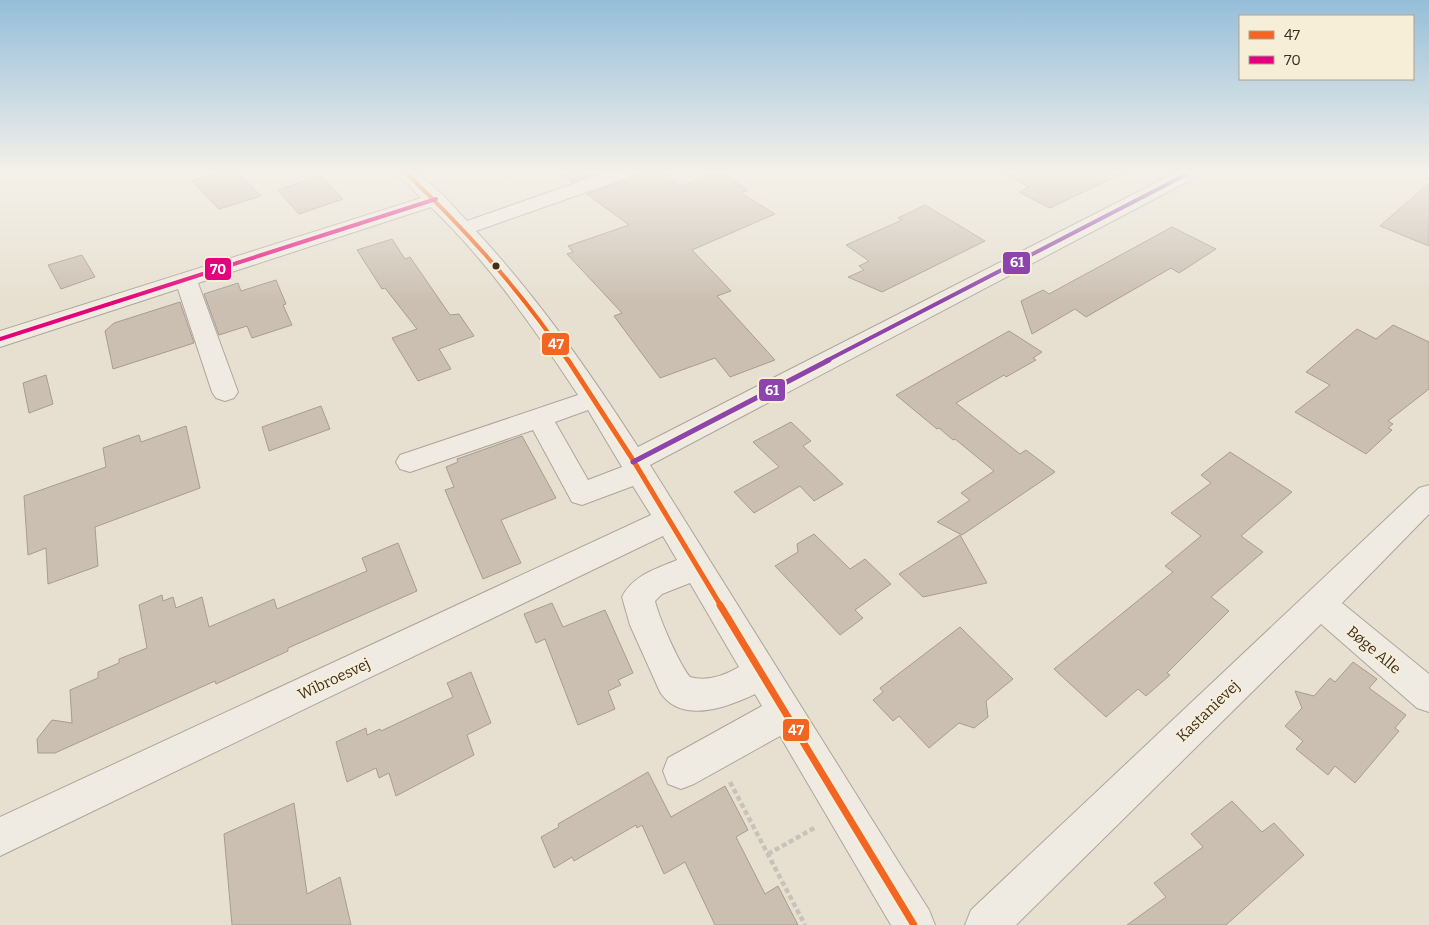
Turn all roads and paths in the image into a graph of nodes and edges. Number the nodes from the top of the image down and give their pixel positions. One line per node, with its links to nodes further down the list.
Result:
1 (382, 216): 6 (street)
2 (452, 216): 5 (street)
3 (500, 216): 5 (street)
4 (1108, 216): 12 (street)
5 (464, 229): 9 (street)
6 (186, 279): 7 (street); 8 (street)
7 (0, 339)
8 (225, 392)
9 (593, 399): 10 (street); 12 (street)
10 (539, 417): 11 (street); 12 (street)
11 (410, 462)
12 (636, 467): 14 (street)
13 (1429, 496): 16 (street, Kastanievej)
14 (668, 520): 15 (street); 23 (street, Wibroesvej)
15 (696, 566): 17 (street); 17 (street)
16 (1320, 604): 18 (street, Bøge Alle); 27 (street, Kastanievej)
17 (761, 673): 19 (street)
18 (1429, 696)
19 (784, 711): 20 (street); 26 (street)
20 (715, 752): 21 (street); 24 (path)
21 (681, 771)
22 (824, 823): 24 (path)
23 (0, 837)
24 (768, 854): 25 (path)
25 (805, 925)
26 (914, 925)
27 (986, 925)

